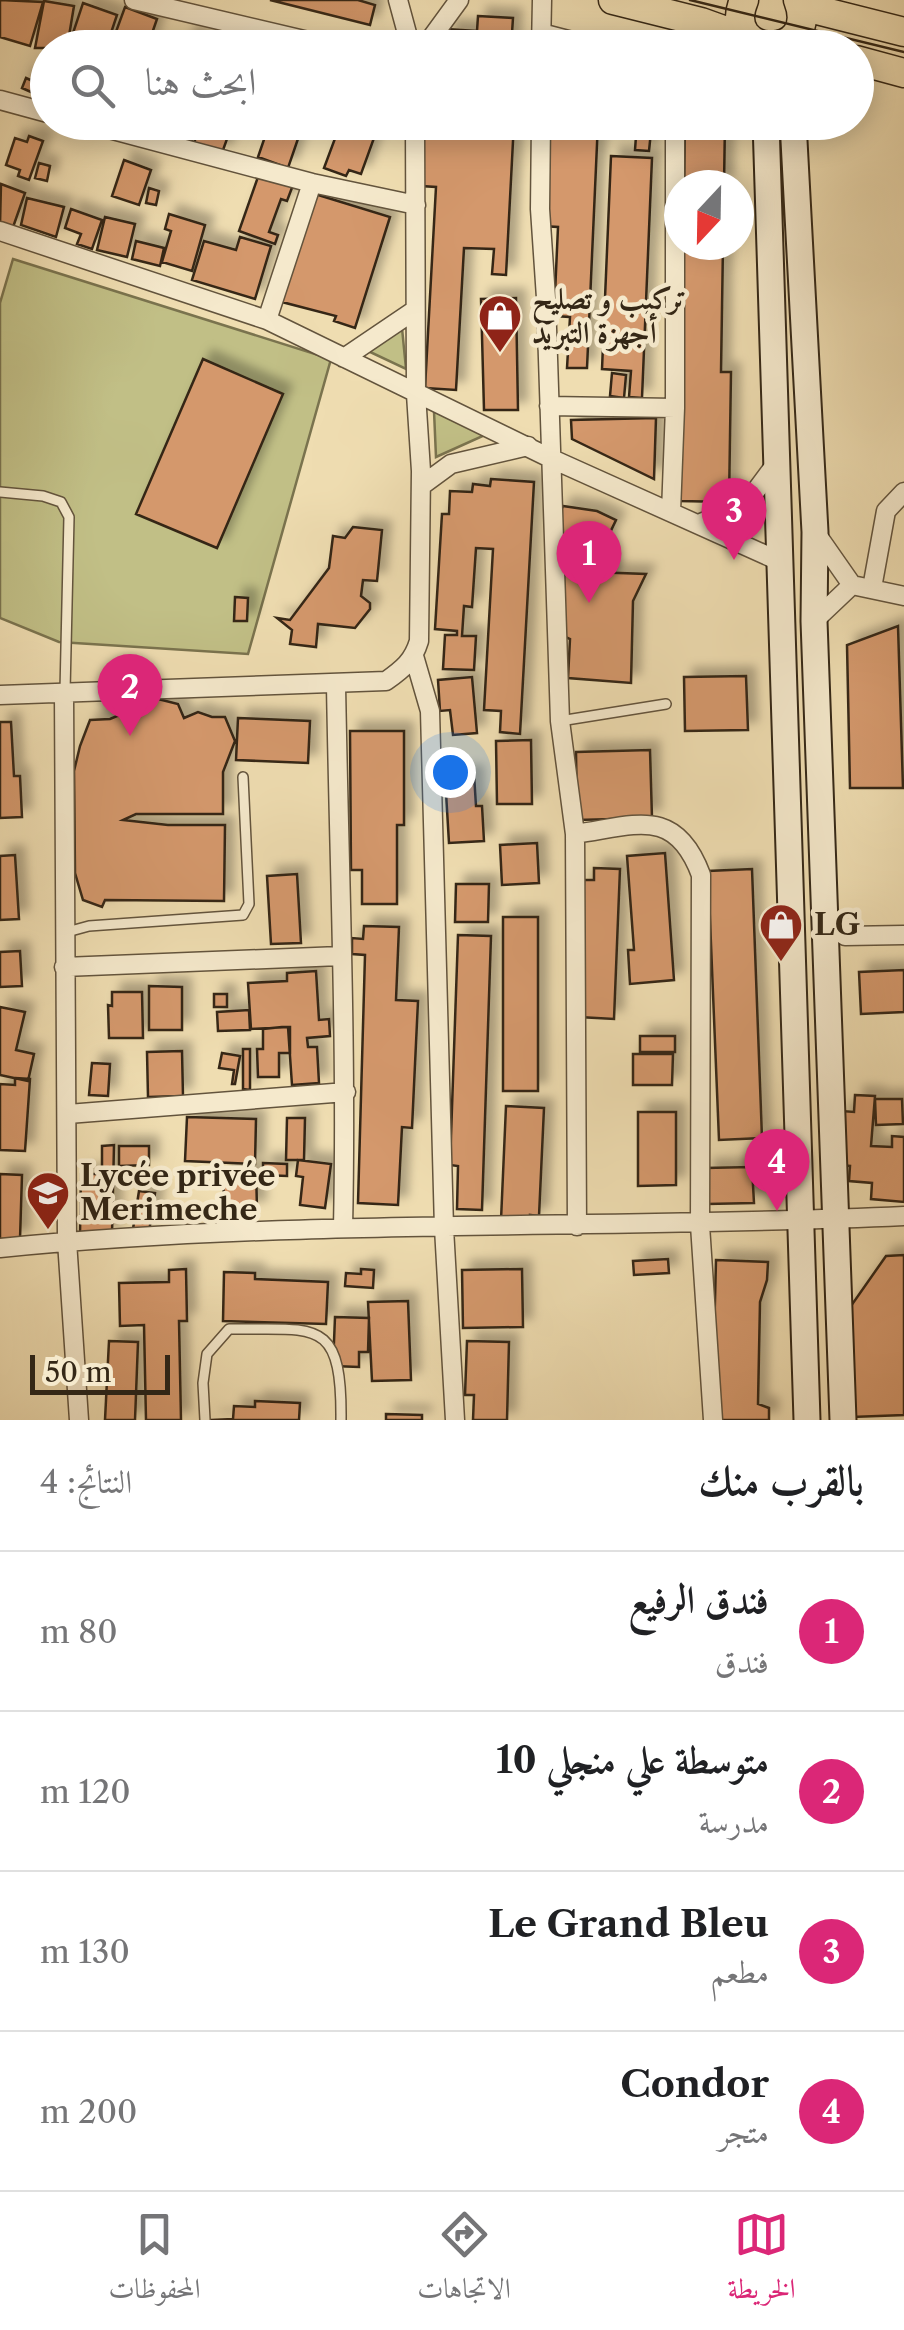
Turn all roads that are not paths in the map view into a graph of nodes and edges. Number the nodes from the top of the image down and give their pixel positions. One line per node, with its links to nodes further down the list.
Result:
1 (134, 0): 10 (street)
2 (398, 0): 11 (street)
3 (459, 0): 12 (street)
4 (542, 0): 13 (street)
5 (613, 0): 14 (main road)
6 (744, 0): 15 (main road)
7 (832, 0): 9 (main road)
8 (799, 3): 9 (main road); 16 (main road)
9 (862, 20): 17 (main road)
10 (262, 30)
11 (406, 30)
12 (437, 30)
13 (541, 30)
14 (716, 30)
15 (741, 30)
16 (798, 30)
17 (904, 32)
18 (874, 65): 19 (main road)
19 (904, 73)
20 (0, 100): 21 (street)
21 (30, 108)
22 (151, 140): 28 (street)
23 (415, 140): 29 (street)
24 (541, 140): 35 (street)
25 (675, 140): 36 (street)
26 (766, 140): 39 (main road)
27 (794, 140): 45 (main road)
28 (312, 183): 29 (street); 32 (street)
29 (416, 205): 31 (street)
30 (0, 231): 32 (street)
31 (415, 310): 33 (street); 34 (street)
32 (267, 320): 33 (street)
33 (344, 358): 34 (street)
34 (416, 394): 37 (street); 40 (street)
35 (549, 406): 36 (street); 38 (street)
36 (675, 408): 43 (street)
37 (528, 446): 38 (street); 40 (street)
38 (550, 458): 43 (street); 56 (street)
39 (775, 465): 44 (street); 46 (main road)
40 (421, 486): 51 (street)
41 (0, 492): 53 (lane)
42 (904, 492): 48 (street)
43 (671, 512): 44 (street)
44 (701, 523): 46 (street)
45 (815, 532): 47 (street); 50 (main road)
46 (779, 561): 67 (main road)
47 (852, 585): 48 (street); 50 (street)
48 (872, 588): 49 (street)
49 (904, 596)
50 (814, 621): 59 (main road)
51 (414, 656): 52 (street); 72 (street)
52 (336, 684): 53 (street); 62 (street)
53 (64, 694): 54 (street); 60 (street)
54 (0, 695)
55 (666, 704): 56 (lane)
56 (560, 721): 58 (street)
57 (243, 777): 60 (lane)
58 (575, 834): 69 (street); 70 (street)
59 (835, 929): 61 (street); 68 (main road)
60 (64, 932): 63 (street)
61 (904, 935)
62 (340, 956): 63 (street); 64 (street)
63 (64, 967): 65 (street)
64 (346, 1092): 65 (street); 71 (street)
65 (68, 1114): 73 (street)
66 (904, 1216): 68 (street)
67 (802, 1219): 68 (street); 69 (street); 80 (main road)
68 (836, 1220): 81 (main road)
69 (700, 1225): 70 (street); 79 (street)
70 (576, 1226): 72 (street)
71 (343, 1228): 72 (street); 73 (street)
72 (444, 1228): 78 (street)
73 (67, 1241): 74 (street); 75 (street)
74 (0, 1248)
75 (78, 1420)
76 (205, 1420): 77 (lane)
77 (341, 1420)
78 (456, 1420)
79 (714, 1420)
80 (807, 1420)
81 (843, 1420)

